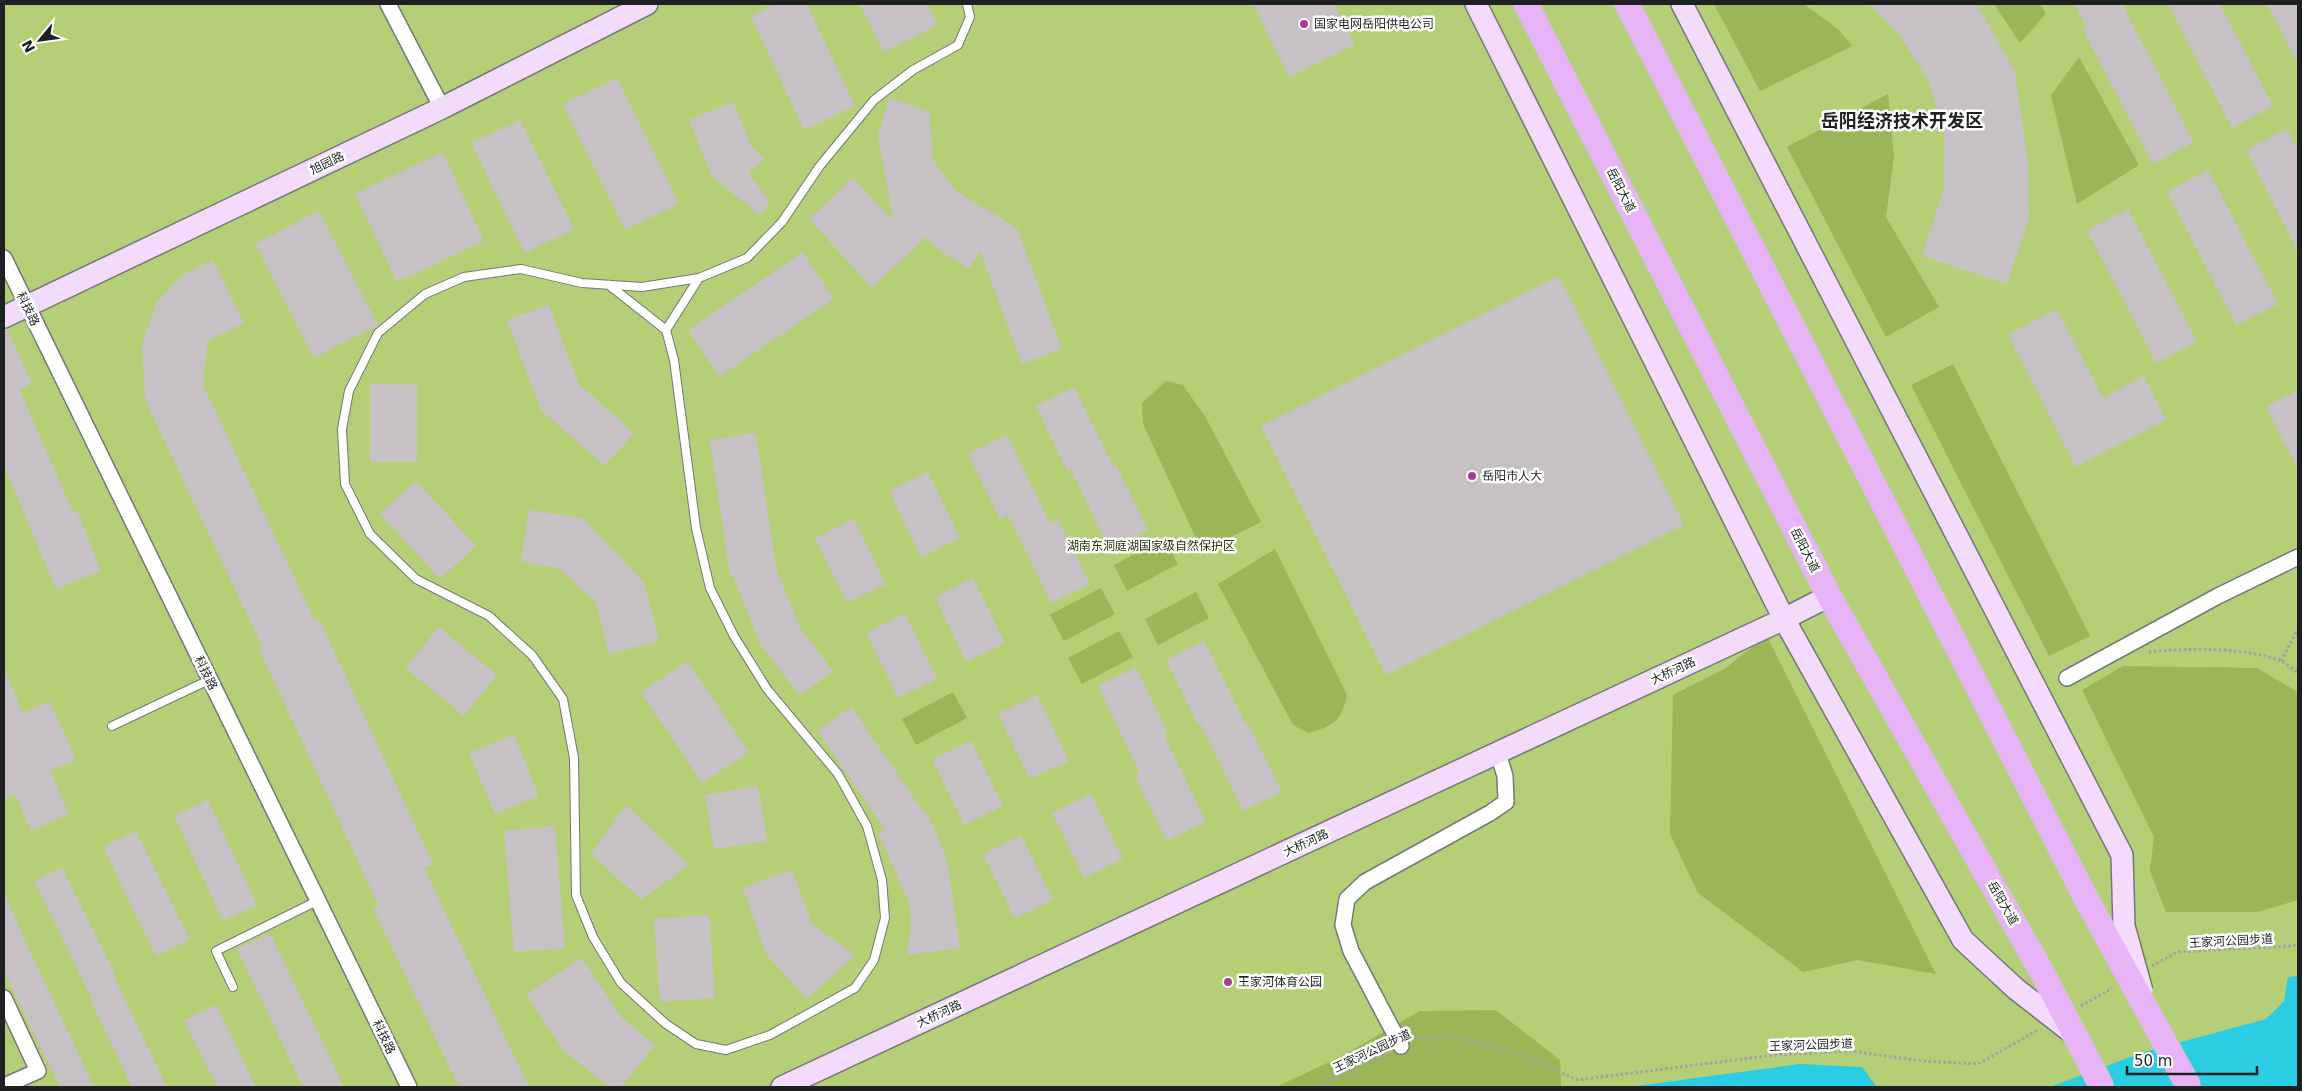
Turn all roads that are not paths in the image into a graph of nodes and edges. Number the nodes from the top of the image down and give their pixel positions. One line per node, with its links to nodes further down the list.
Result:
1 (388, 4): 8 (street)
2 (647, 4): 8 (main road, 旭园路)
3 (967, 4): 10 (lane)
4 (1476, 4): 17 (main road)
5 (1526, 4): 16 (main road, 岳阳大道)
6 (1627, 4): 25 (main road, bridge)
7 (1682, 4): 25 (main road, bridge)
8 (442, 108): 12 (main road, 旭园路)
9 (4, 258): 12 (street, 科技路)
10 (699, 278): 11 (lane); 14 (lane)
11 (609, 285): 14 (lane); 14 (lane)
12 (27, 306): 13 (main road, 旭园路); 19 (street, 科技路)
13 (4, 317)
14 (666, 330)
15 (2298, 557): 18 (street)
16 (1829, 596): 17 (main road, 大桥河路); 26 (main road, 岳阳大道, bridge)
17 (1784, 619): 21 (main road, 大桥河路); 26 (main road, bridge)
18 (2067, 678)
19 (209, 680): 20 (lane); 22 (street, 科技路)
20 (112, 726)
21 (1498, 753): 27 (street); 30 (main road, 大桥河路)
22 (317, 901): 23 (lane); 29 (street, 科技路)
23 (233, 987)
24 (4, 998): 28 (street)
25 (2147, 1008): 32 (main road, bridge)
26 (2076, 1036): 31 (main road, 岳阳大道, bridge)
27 (1401, 1046)
28 (4, 1086)
29 (408, 1087)
30 (782, 1087)
31 (2102, 1087)
32 (2189, 1087)

